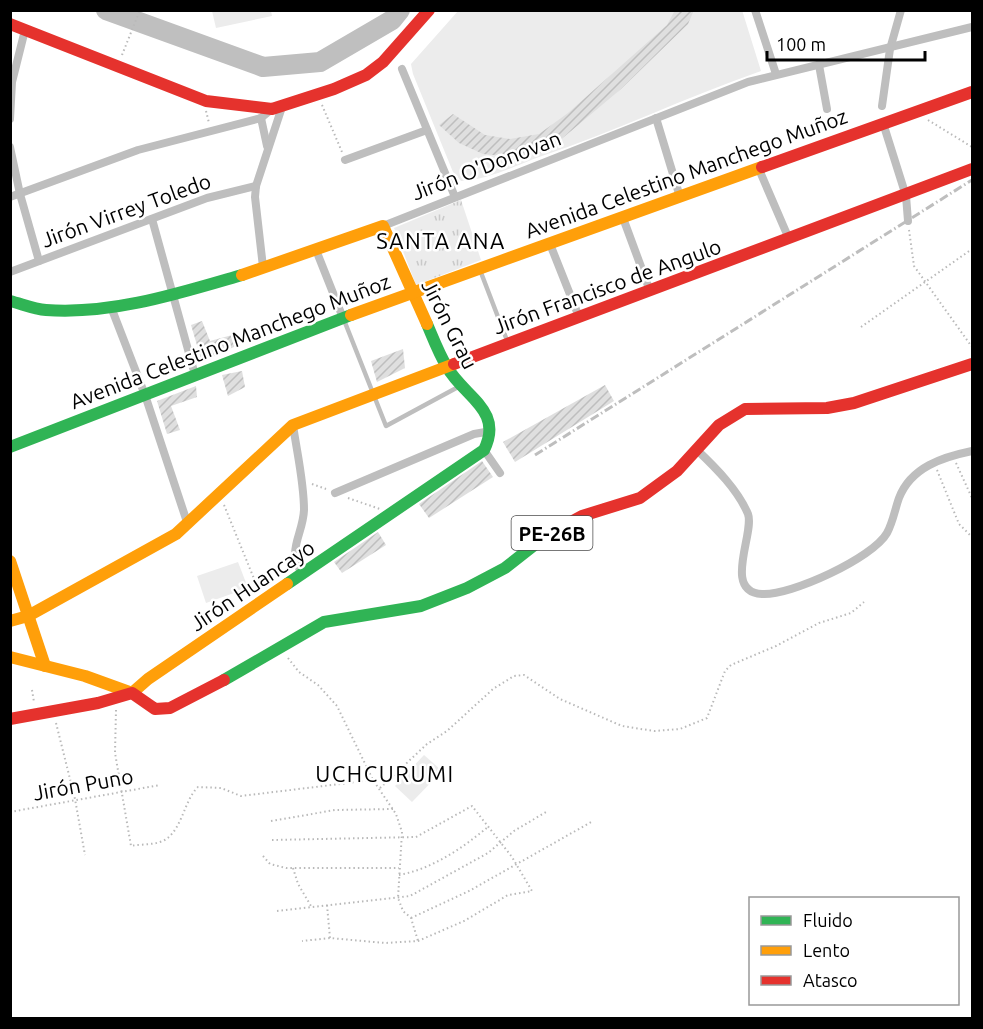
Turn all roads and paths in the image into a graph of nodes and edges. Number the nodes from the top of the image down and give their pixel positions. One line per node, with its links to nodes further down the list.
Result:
1 (140, 10): 9 (path)
2 (429, 10): 14 (main road)
3 (755, 10): 12 (street)
4 (902, 10): 8 (street)
5 (10, 24): 7 (main road)
6 (972, 27): 8 (street, Jirón O'Donovan)
7 (25, 30): 15 (main road); 22 (street)
8 (890, 48): 10 (street, Jirón O'Donovan); 16 (street)
9 (124, 51)
10 (819, 65): 12 (street, Jirón O'Donovan); 18 (street)
11 (402, 69): 24 (street)
12 (776, 74): 21 (street, Jirón O'Donovan)
13 (972, 92): 19 (main road, Avenida Celestino Manchego Muñoz)
14 (318, 94): 17 (main road); 30 (path)
15 (204, 101): 17 (main road); 25 (path)
16 (882, 106)
17 (277, 108): 20 (street); 29 (street)
18 (827, 110): 26 (path)
19 (916, 112): 23 (main road, Avenida Celestino Manchego Muñoz); 28 (path)
20 (261, 118): 25 (street); 29 (street)
21 (656, 118): 35 (street); 38 (street, Jirón O'Donovan)
22 (10, 119)
23 (883, 123): 26 (main road, Avenida Celestino Manchego Muñoz); 36 (street)
24 (427, 130): 30 (street); 38 (street)
25 (211, 132): 34 (street)
26 (835, 140): 31 (main road, Avenida Celestino Manchego Muñoz)
27 (10, 147): 34 (street)
28 (972, 147)
29 (267, 152): 33 (street)
30 (345, 160)
31 (758, 167): 35 (main road, Avenida Celestino Manchego Muñoz); 43 (street)
32 (972, 169): 36 (main road, Jirón Francisco de Angulo)
33 (256, 186): 40 (street, Jirón Virrey Toledo); 48 (street)
34 (20, 194): 37 (street); 47 (street)
35 (680, 196): 39 (main road, Avenida Celestino Manchego Muñoz)
36 (906, 196): 41 (street); 43 (main road, Jirón Francisco de Angulo)
37 (10, 197)
38 (455, 197): 42 (street, Jirón O'Donovan)
39 (624, 218): 44 (main road, Avenida Celestino Manchego Muñoz); 52 (street)
40 (152, 219): 47 (street, Jirón Virrey Toledo); 54 (street)
41 (908, 221): 51 (path)
42 (383, 226): 46 (main road, Jirón O'Donovan); 53 (main road, Jirón Grau)
43 (789, 239): 52 (main road, Jirón Francisco de Angulo)
44 (550, 244): 49 (main road, Avenida Celestino Manchego Muñoz); 57 (street)
45 (972, 249): 51 (path)
46 (316, 250): 48 (main road, Jirón O'Donovan); 58 (street)
47 (39, 261): 50 (street, Jirón Virrey Toledo)
48 (263, 267): 54 (main road, Jirón O'Donovan)
49 (479, 268): 53 (main road, Avenida Celestino Manchego Muñoz); 60 (lane)
50 (10, 272)
51 (926, 282): 59 (path); 61 (path)
52 (650, 291): 57 (main road, Jirón Francisco de Angulo)
53 (412, 292): 58 (main road, Avenida Celestino Manchego Muñoz); 63 (main road, Jirón Grau)
54 (172, 295): 56 (main road, Jirón O'Donovan); 64 (street)
55 (10, 301): 56 (main road, Jirón O'Donovan)
56 (111, 307): 67 (street)
57 (579, 316): 60 (main road, Jirón Francisco de Angulo)
58 (343, 318): 64 (main road, Avenida Celestino Manchego Muñoz); 66 (lane)
59 (861, 327)
60 (508, 343): 63 (main road, Jirón Francisco de Angulo)
61 (972, 347)
62 (972, 364): 72 (main road, PE-26B)
63 (447, 368): 65 (main road, Jirón Grau); 66 (main road, Jirón Francisco de Angulo)
64 (195, 375): 67 (main road, Avenida Celestino Manchego Muñoz)
65 (460, 386): 66 (lane); 69 (main road, Jirón Grau)
66 (372, 393): 68 (main road, Jirón Francisco de Angulo)
67 (145, 395): 70 (main road, Avenida Celestino Manchego Muñoz); 80 (street)
68 (293, 425): 77 (main road, Jirón Francisco de Angulo); 83 (street)
69 (491, 431): 71 (main road); 78 (street)
70 (10, 447)
71 (484, 450): 76 (street); 83 (main road, Jirón Huancayo)
72 (697, 450): 75 (street); 88 (main road, PE-26B)
73 (972, 451): 74 (street)
74 (952, 455): 75 (street); 79 (path)
75 (933, 462): 81 (path)
76 (500, 473)
77 (219, 493): 80 (main road, Jirón Francisco de Angulo); 84 (path)
78 (335, 493)
79 (972, 498)
80 (187, 522): 86 (main road, Jirón Francisco de Angulo)
81 (972, 537)
82 (10, 561): 86 (main road)
83 (302, 573): 84 (main road, Jirón Huancayo)
84 (263, 602): 91 (main road, Jirón Huancayo)
85 (864, 602): 97 (path)
86 (28, 616): 87 (main road, Jirón Francisco de Angulo); 90 (main road)
87 (10, 621)
88 (280, 648): 91 (main road, PE-26B); 95 (path)
89 (10, 657): 90 (main road, PE-26B)
90 (45, 666): 91 (main road, PE-26B)
91 (132, 693): 92 (main road)
92 (114, 698): 93 (main road); 98 (path)
93 (54, 711): 94 (main road); 99 (path)
94 (10, 719)
95 (374, 780): 97 (path); 98 (path)
96 (160, 785): 98 (path, Jirón Puno)
97 (380, 788): 100 (path)
98 (122, 793): 99 (path, Jirón Puno)
99 (75, 799): 101 (path, Jirón Puno); 109 (path)
100 (394, 809): 104 (path); 106 (path)
101 (10, 812)
102 (546, 812): 108 (path)
103 (593, 820): 111 (path)
104 (271, 821)
105 (489, 826): 106 (path); 108 (path); 114 (path)
106 (401, 839): 107 (path); 113 (path)
107 (272, 840)
108 (501, 842): 111 (path); 115 (path)
109 (85, 855)
110 (263, 856): 112 (path)
111 (516, 864): 119 (path); 122 (path)
112 (293, 868): 113 (path); 117 (path)
113 (399, 868): 114 (path)
114 (399, 875): 115 (path)
115 (398, 898): 116 (path); 119 (path)
116 (327, 905): 117 (path); 120 (path)
117 (311, 906): 118 (path)
118 (277, 911)
119 (411, 918): 122 (path)
120 (330, 938): 121 (path); 122 (path)
121 (302, 941)
122 (418, 941)

